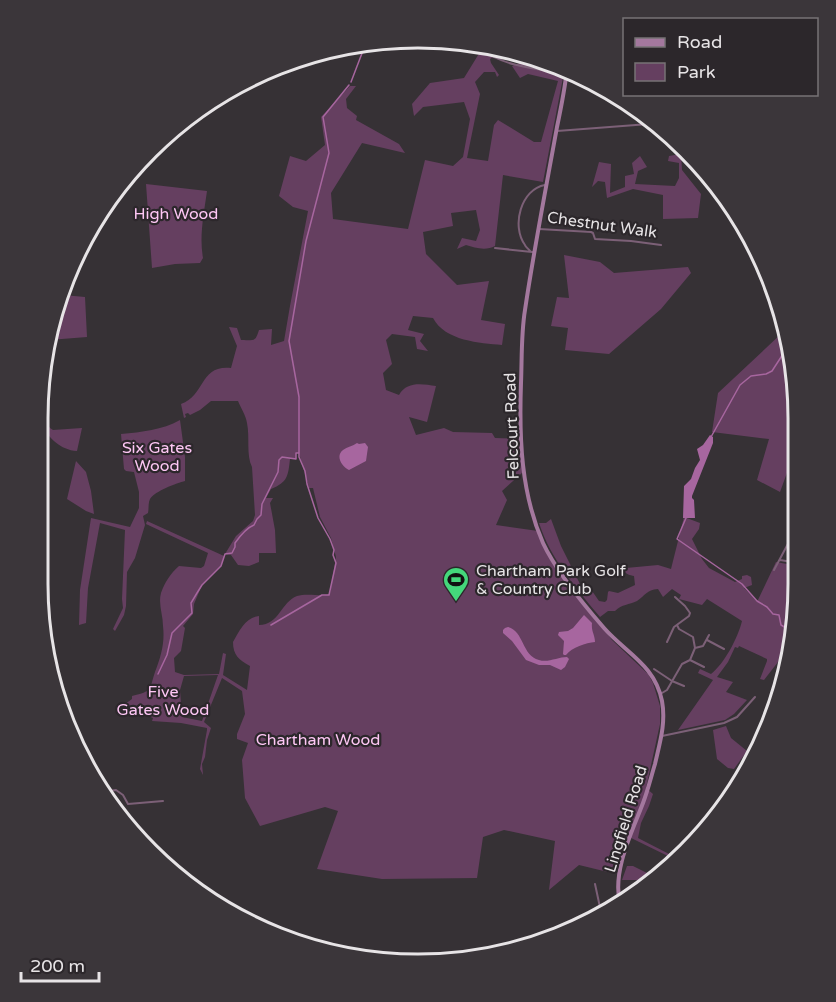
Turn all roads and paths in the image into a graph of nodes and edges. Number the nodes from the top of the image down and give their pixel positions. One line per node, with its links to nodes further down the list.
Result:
1 (489, 55): 2 (street)
2 (539, 69)
3 (566, 79): 5 (street, Felcourt Road)
4 (643, 124): 5 (street)
5 (556, 131): 6 (street, Felcourt Road)
6 (548, 185): 7 (street, Felcourt Road); 10 (street)
7 (539, 229): 8 (street, Chestnut Walk); 10 (street, Felcourt Road)
8 (661, 245)
9 (495, 248): 10 (street)
10 (534, 252): 27 (street, Felcourt Road)
11 (788, 543): 12 (street)
12 (779, 560): 13 (street); 14 (street)
13 (788, 561)
14 (774, 570)
15 (675, 597): 16 (street)
16 (676, 625): 19 (street); 20 (street)
17 (709, 635): 18 (street)
18 (707, 640): 20 (street); 21 (street)
19 (667, 642)
20 (695, 648): 22 (street)
21 (724, 649)
22 (690, 660): 23 (street); 25 (street)
23 (704, 667)
24 (654, 669): 25 (street)
25 (672, 681): 26 (street); 27 (street)
26 (684, 686)
27 (660, 694): 29 (street, Felcourt Road)
28 (755, 697): 29 (street)
29 (662, 736): 30 (street, Felcourt Road)
30 (660, 742): 34 (street, Lingfield Road)
31 (111, 791): 32 (street)
32 (163, 801)
33 (595, 884): 35 (street)
34 (619, 895)
35 (600, 906)

